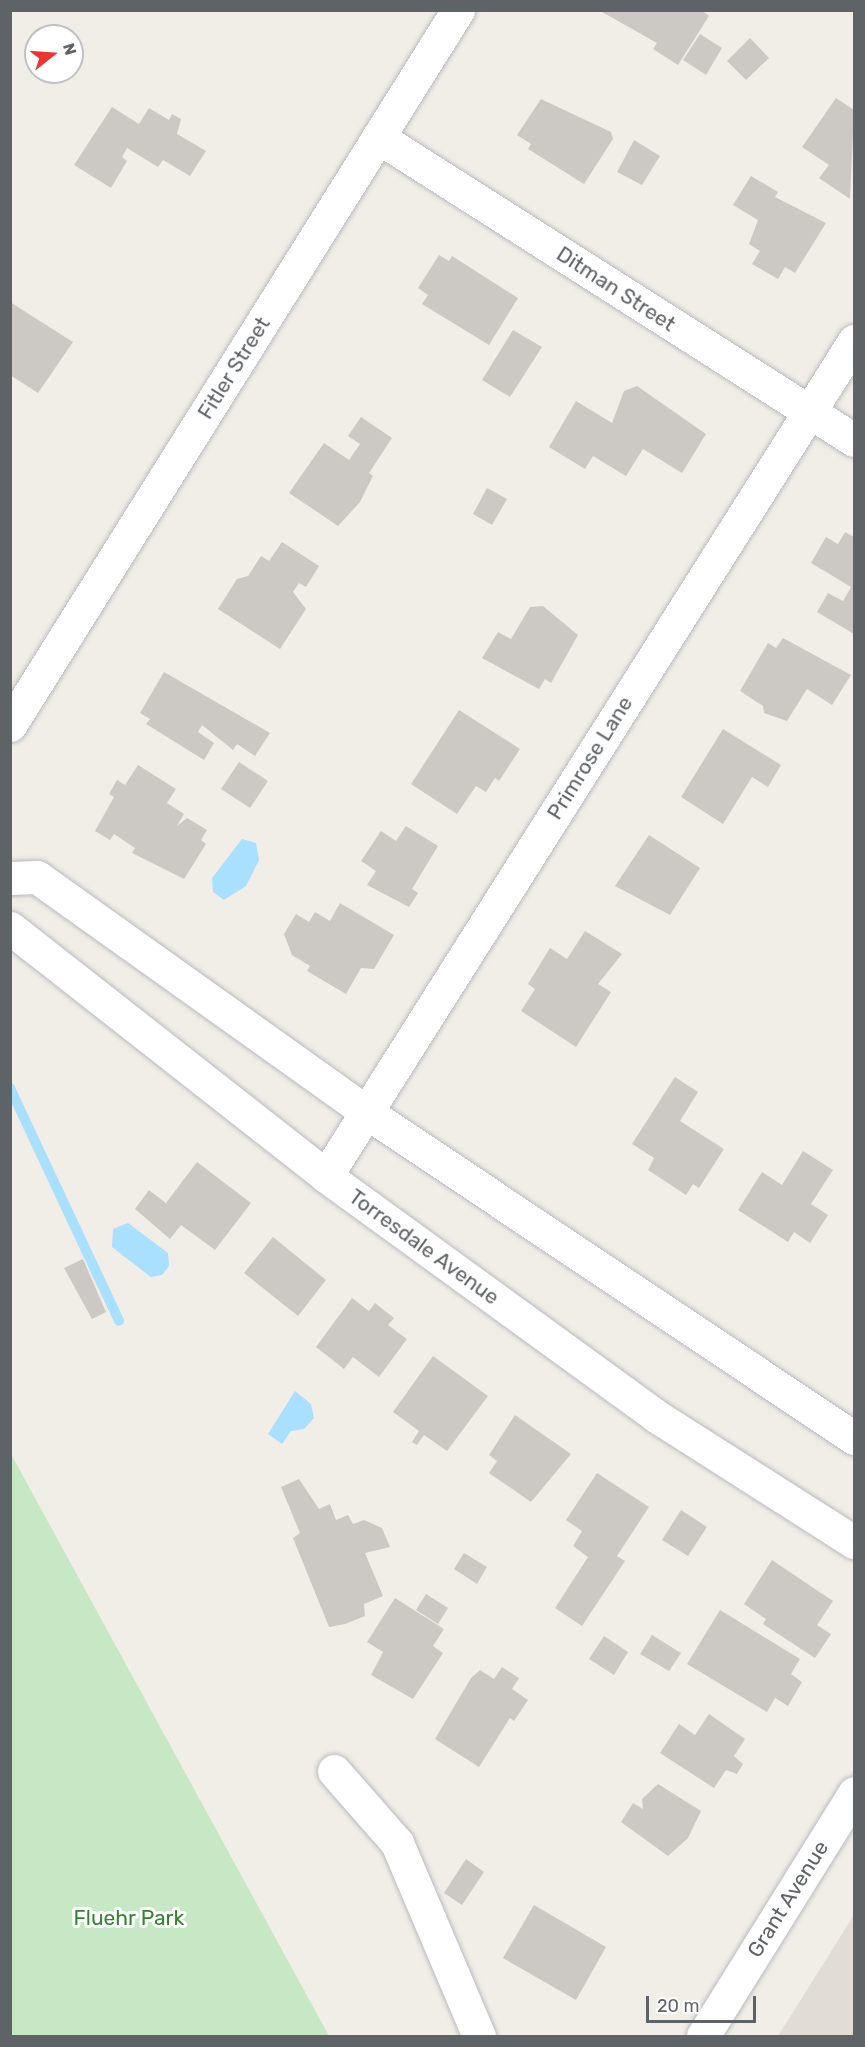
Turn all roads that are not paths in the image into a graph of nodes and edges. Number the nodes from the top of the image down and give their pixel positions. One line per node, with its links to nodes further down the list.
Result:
1 (458, 10): 2 (street, Fitler Street)
2 (378, 138): 4 (street, Ditman Street); 6 (street, Fitler Street)
3 (855, 340): 4 (street, Primrose Lane)
4 (808, 412): 5 (street, Ditman Street); 9 (street, Primrose Lane)
5 (855, 440)
6 (10, 725)
7 (10, 878): 9 (street)
8 (10, 928): 10 (street, Torresdale Avenue)
9 (366, 1112): 10 (street, Primrose Lane); 11 (street)
10 (326, 1176): 12 (street, Torresdale Avenue)
11 (855, 1438)
12 (855, 1542)
13 (334, 1771): 15 (street)
14 (855, 1793): 16 (street, Grant Avenue)
15 (479, 2037)
16 (703, 2037)

